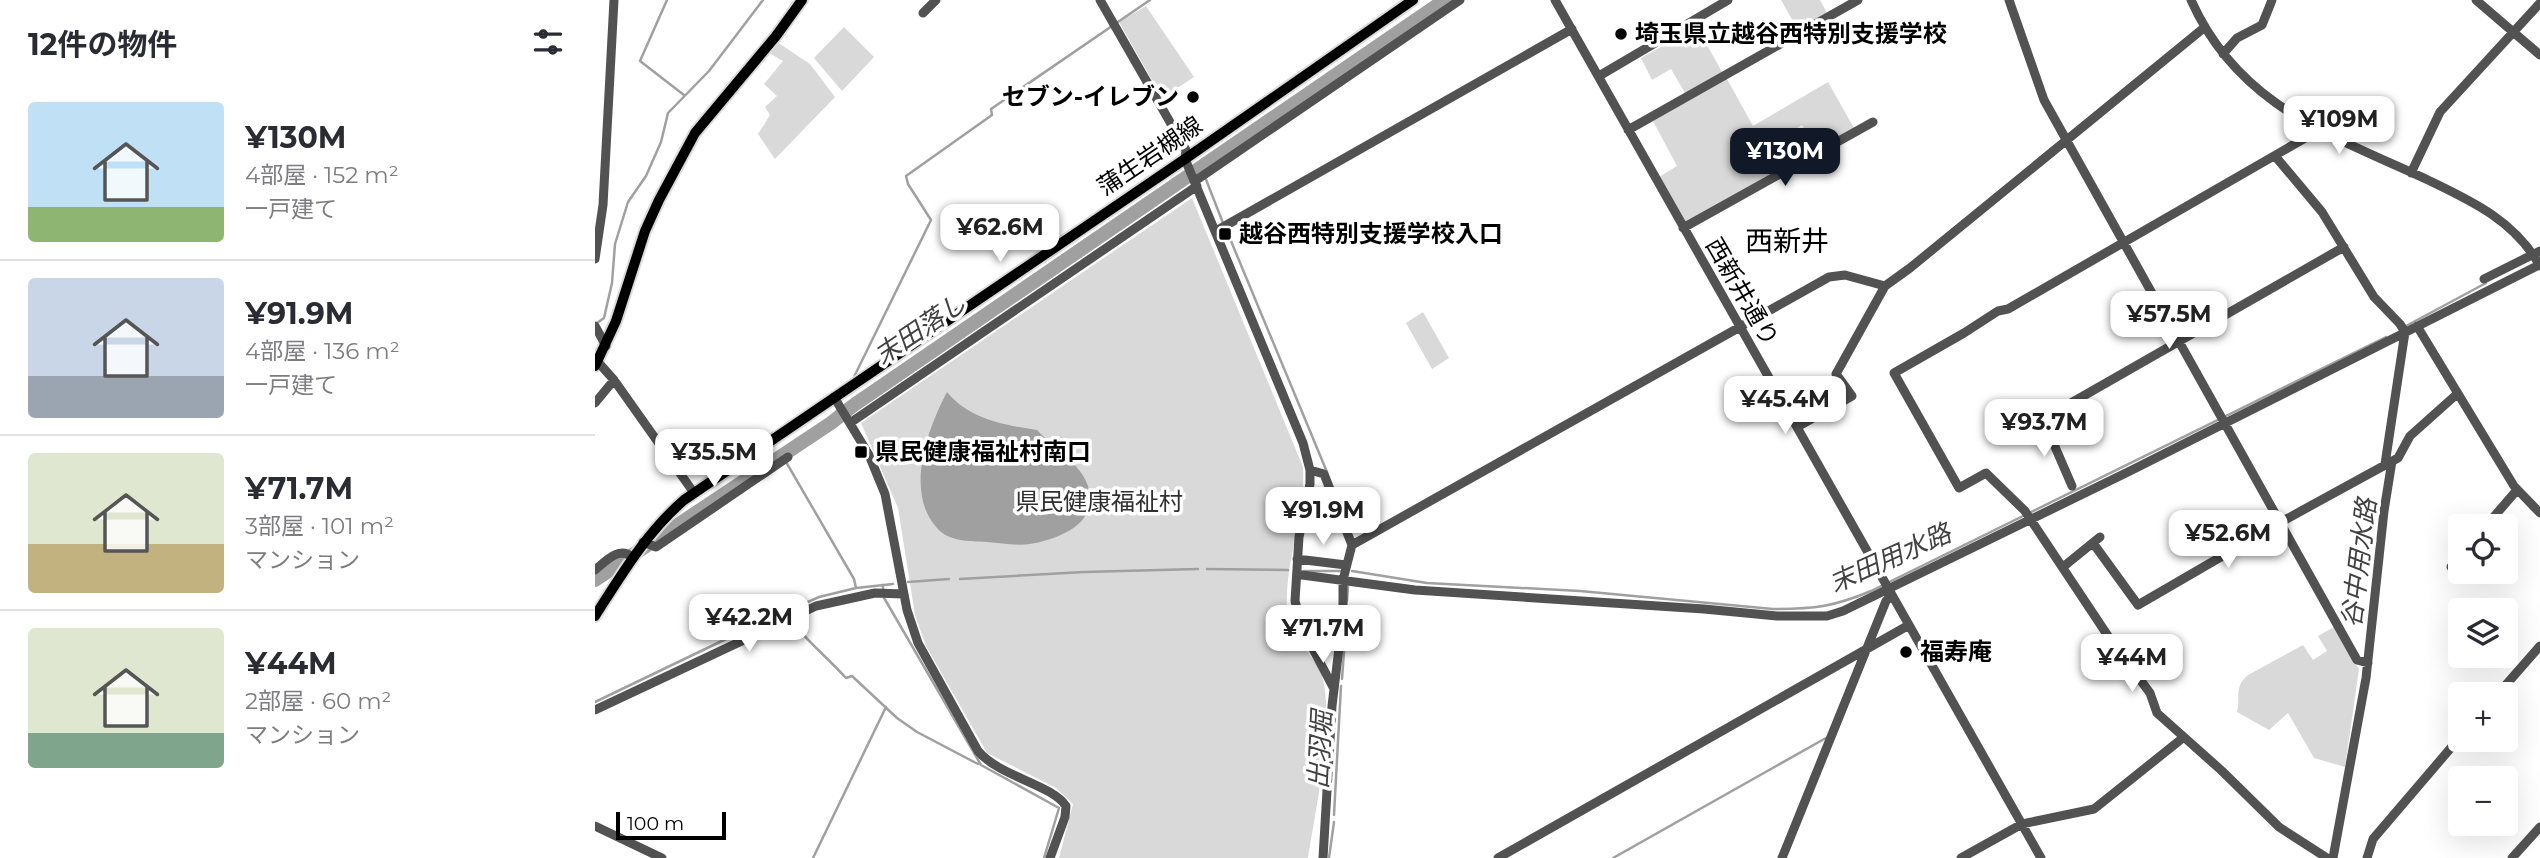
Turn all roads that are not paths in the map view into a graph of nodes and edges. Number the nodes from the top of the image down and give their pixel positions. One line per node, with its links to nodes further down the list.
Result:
1 (614, 0): 35 (street)
2 (802, 0): 44 (main road)
3 (936, 0): 15 (street)
4 (1100, 0): 27 (street)
5 (1413, 0): 27 (main road, 蒲生岩槻線)
6 (1460, 0): 29 (street)
7 (1555, 0): 17 (street, 西新井通り)
8 (1728, 0): 21 (street)
9 (1857, 0): 23 (street)
10 (2009, 0): 25 (street)
11 (2192, 0): 16 (street)
12 (2271, 0): 19 (street)
13 (2476, 0): 18 (street)
14 (2540, 3): 18 (street)
15 (923, 13)
16 (2205, 27): 19 (street); 25 (street)
17 (1572, 29): 21 (street, 西新井通り); 31 (street)
18 (2513, 33): 20 (street); 28 (street)
19 (2223, 54): 24 (street)
20 (2540, 55)
21 (1599, 76): 23 (street, 西新井通り)
22 (1873, 122): 30 (street)
23 (1628, 130): 30 (street, 西新井通り)
24 (2319, 130): 26 (street); 28 (street)
25 (2066, 139): 32 (street); 38 (street)
26 (2275, 156): 32 (street); 33 (street)
27 (1185, 159): 29 (street); 48 (main road, 蒲生岩槻線)
28 (2411, 173): 34 (street)
29 (1196, 183): 31 (street); 50 (street)
30 (1683, 228): 41 (street, 西新井通り)
31 (1216, 231): 55 (street)
32 (2125, 243): 43 (street); 61 (street)
33 (2344, 247): 42 (street); 43 (street)
34 (2537, 253): 36 (street); 37 (street)
35 (595, 260)
36 (2540, 266): 40 (street)
37 (2484, 279)
38 (1885, 286): 41 (street); 52 (street)
39 (595, 326): 44 (street)
40 (2417, 326): 42 (street); 47 (street)
41 (1739, 328): 52 (street, 西新井通り); 64 (street)
42 (2405, 332): 51 (street); 54 (street)
43 (2180, 341): 51 (street); 56 (street)
44 (606, 346): 45 (main road)
45 (596, 364): 46 (street)
46 (614, 380): 49 (street); 58 (street)
47 (2457, 394): 54 (street); 57 (street)
48 (834, 397): 50 (street); 58 (main road, 蒲生岩槻線)
49 (595, 403)
50 (850, 422): 73 (street)
51 (2224, 423): 61 (street); 62 (street)
52 (1797, 427): 72 (street, 西新井通り)
53 (788, 457): 63 (street)
54 (2388, 463): 62 (street); 78 (street)
55 (1310, 470): 64 (street); 66 (street)
56 (2072, 486)
57 (2517, 490): 59 (street); 60 (street)
58 (694, 493): 63 (main road, 蒲生岩槻線)
59 (2540, 513)
60 (2496, 514)
61 (2031, 520): 69 (street); 72 (street)
62 (2281, 522): 69 (street); 78 (street)
63 (643, 542): 65 (main road, 蒲生岩槻線)
64 (1352, 545): 68 (street)
65 (632, 557): 67 (street); 74 (main road, 蒲生岩槻線)
66 (1297, 559): 68 (street); 80 (street)
67 (597, 564)
68 (1346, 565): 71 (street)
69 (2063, 567): 82 (street)
70 (1303, 575): 71 (street)
71 (1343, 580): 72 (street); 80 (street)
72 (1890, 592): 75 (street, 西新井通り); 77 (street)
73 (904, 594): 81 (street); 88 (street)
74 (595, 616)
75 (1909, 625): 77 (street); 84 (street, 西新井通り)
76 (2540, 646): 79 (street)
77 (1866, 650): 90 (street); 91 (street)
78 (2368, 663): 95 (street)
79 (2508, 682)
80 (1334, 689): 89 (street)
81 (595, 710)
82 (2184, 737): 84 (street); 94 (street)
83 (2448, 751): 96 (street)
84 (2022, 824): 92 (street); 93 (street, 西新井通り)
85 (595, 825): 87 (street)
86 (2540, 827): 97 (street)
87 (662, 858)
88 (1050, 858)
89 (1323, 858)
90 (1498, 858)
91 (1782, 858)
92 (1961, 858)
93 (2041, 858)
94 (2327, 858)
95 (2333, 858)
96 (2367, 858)
97 (2513, 858)

